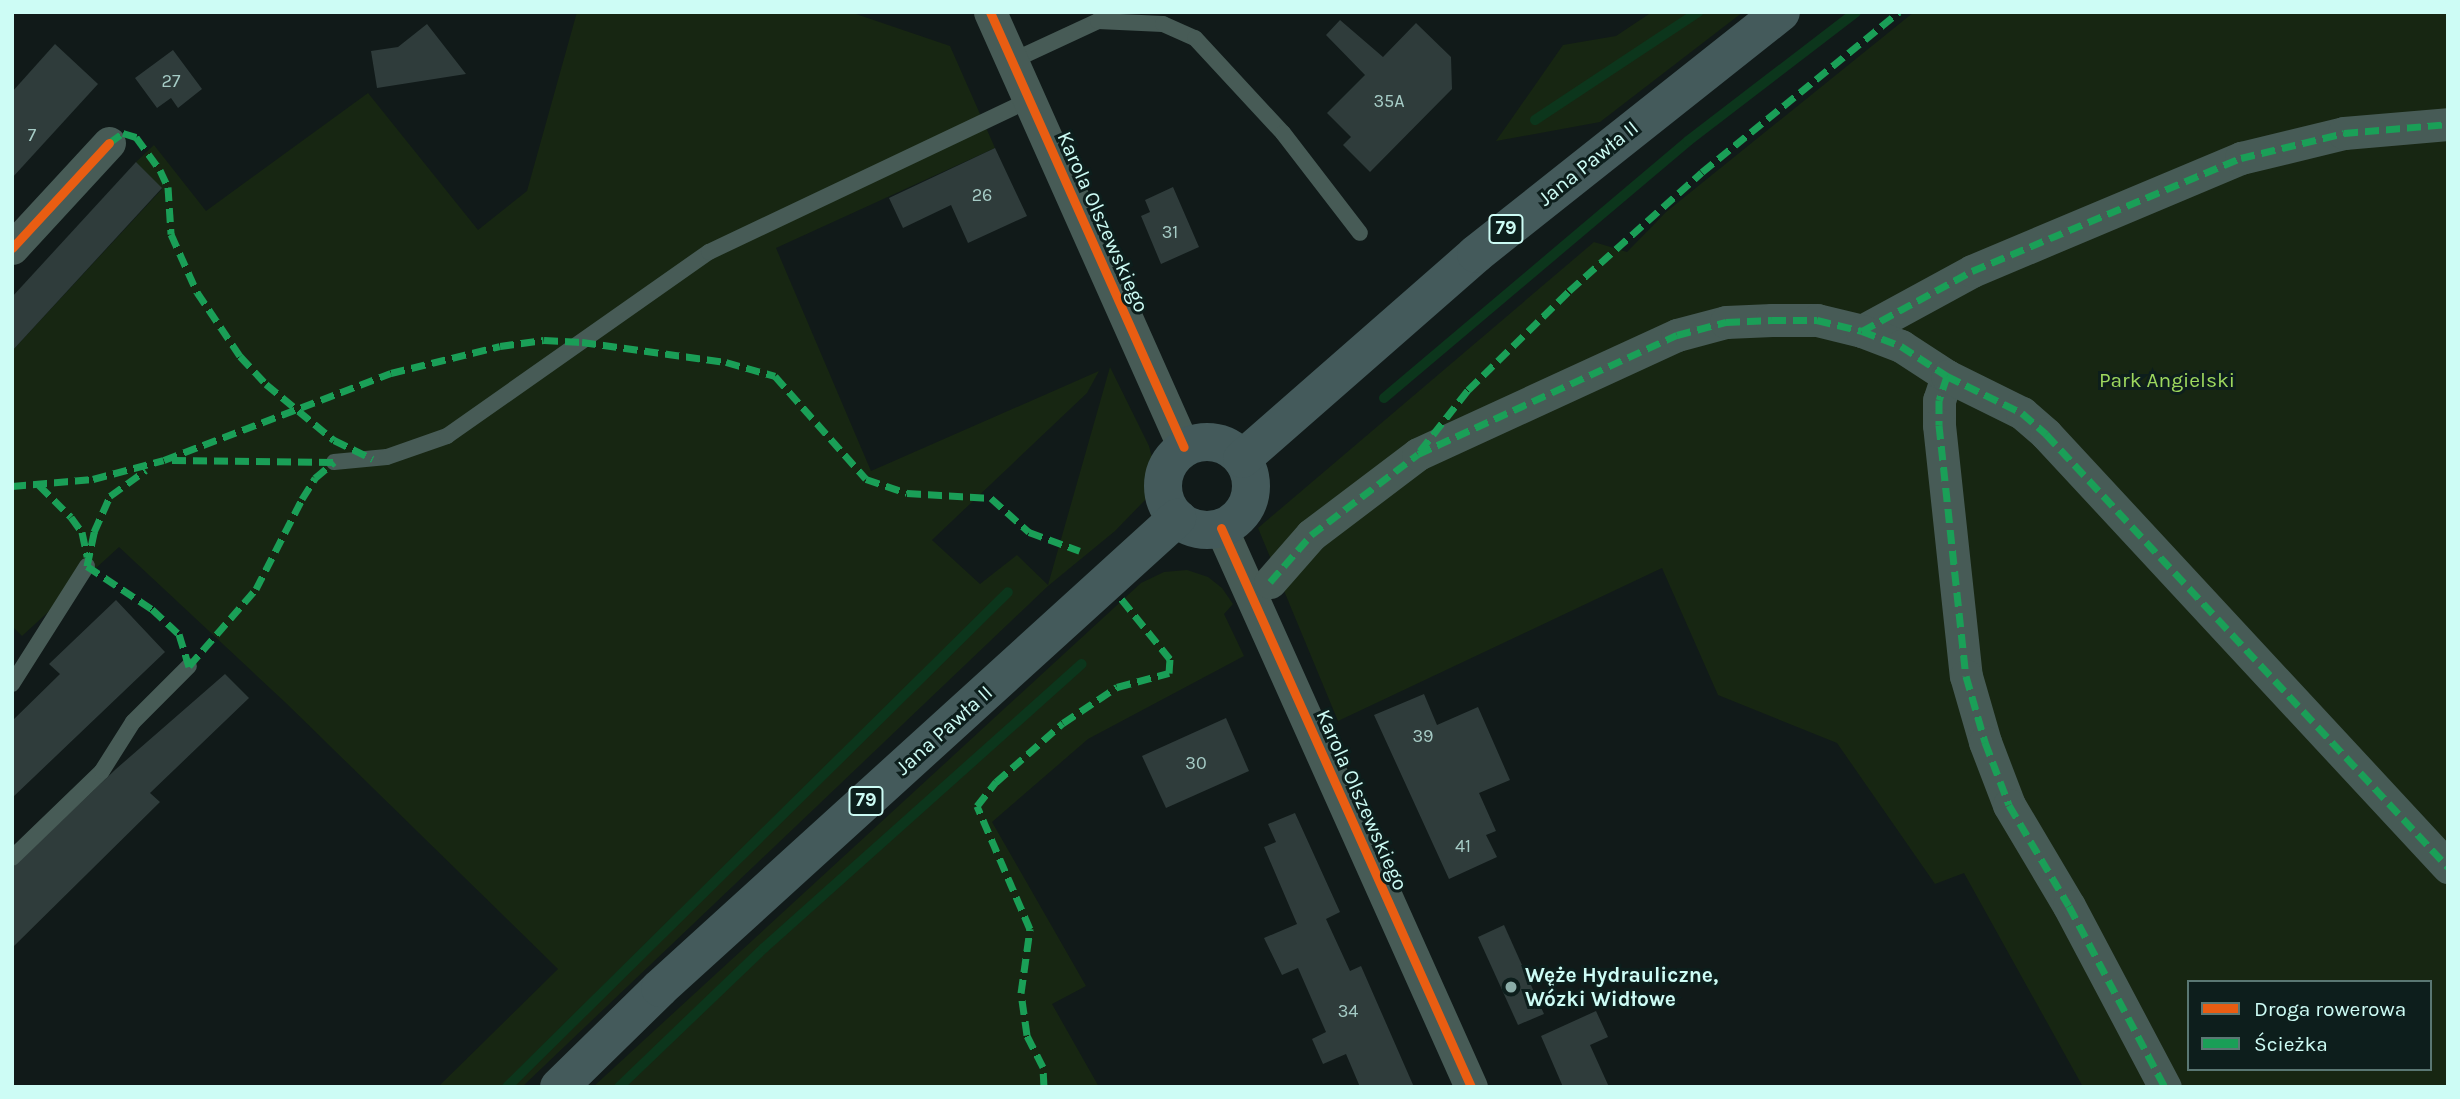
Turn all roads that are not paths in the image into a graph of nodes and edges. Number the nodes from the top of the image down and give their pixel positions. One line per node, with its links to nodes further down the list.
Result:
1 (990, 12): 3 (street, Karola Olszewskiego)
2 (1781, 12): 12 (main road, Jana Pawła II / 79)
3 (1012, 61): 4 (street, Karola Olszewskiego); 7 (lane)
4 (1029, 100): 11 (street, Karola Olszewskiego); 13 (lane)
5 (2448, 124): 9 (street)
6 (109, 143): 8 (street)
7 (1360, 233)
8 (12, 248)
9 (1862, 331): 10 (street); 17 (street)
10 (1947, 376): 21 (street); 24 (street)
11 (1184, 447): 12 (main road); 14 (main road)
12 (1242, 458): 15 (main road)
13 (334, 463)
14 (1177, 518): 15 (main road); 22 (main road, Jana Pawła II / 79)
15 (1221, 528): 23 (street, Karola Olszewskiego)
16 (88, 566): 19 (lane)
17 (1270, 582)
18 (189, 666): 20 (lane)
19 (12, 684)
20 (12, 858)
21 (2448, 867)
22 (559, 1087)
23 (1471, 1087)
24 (2165, 1087)

